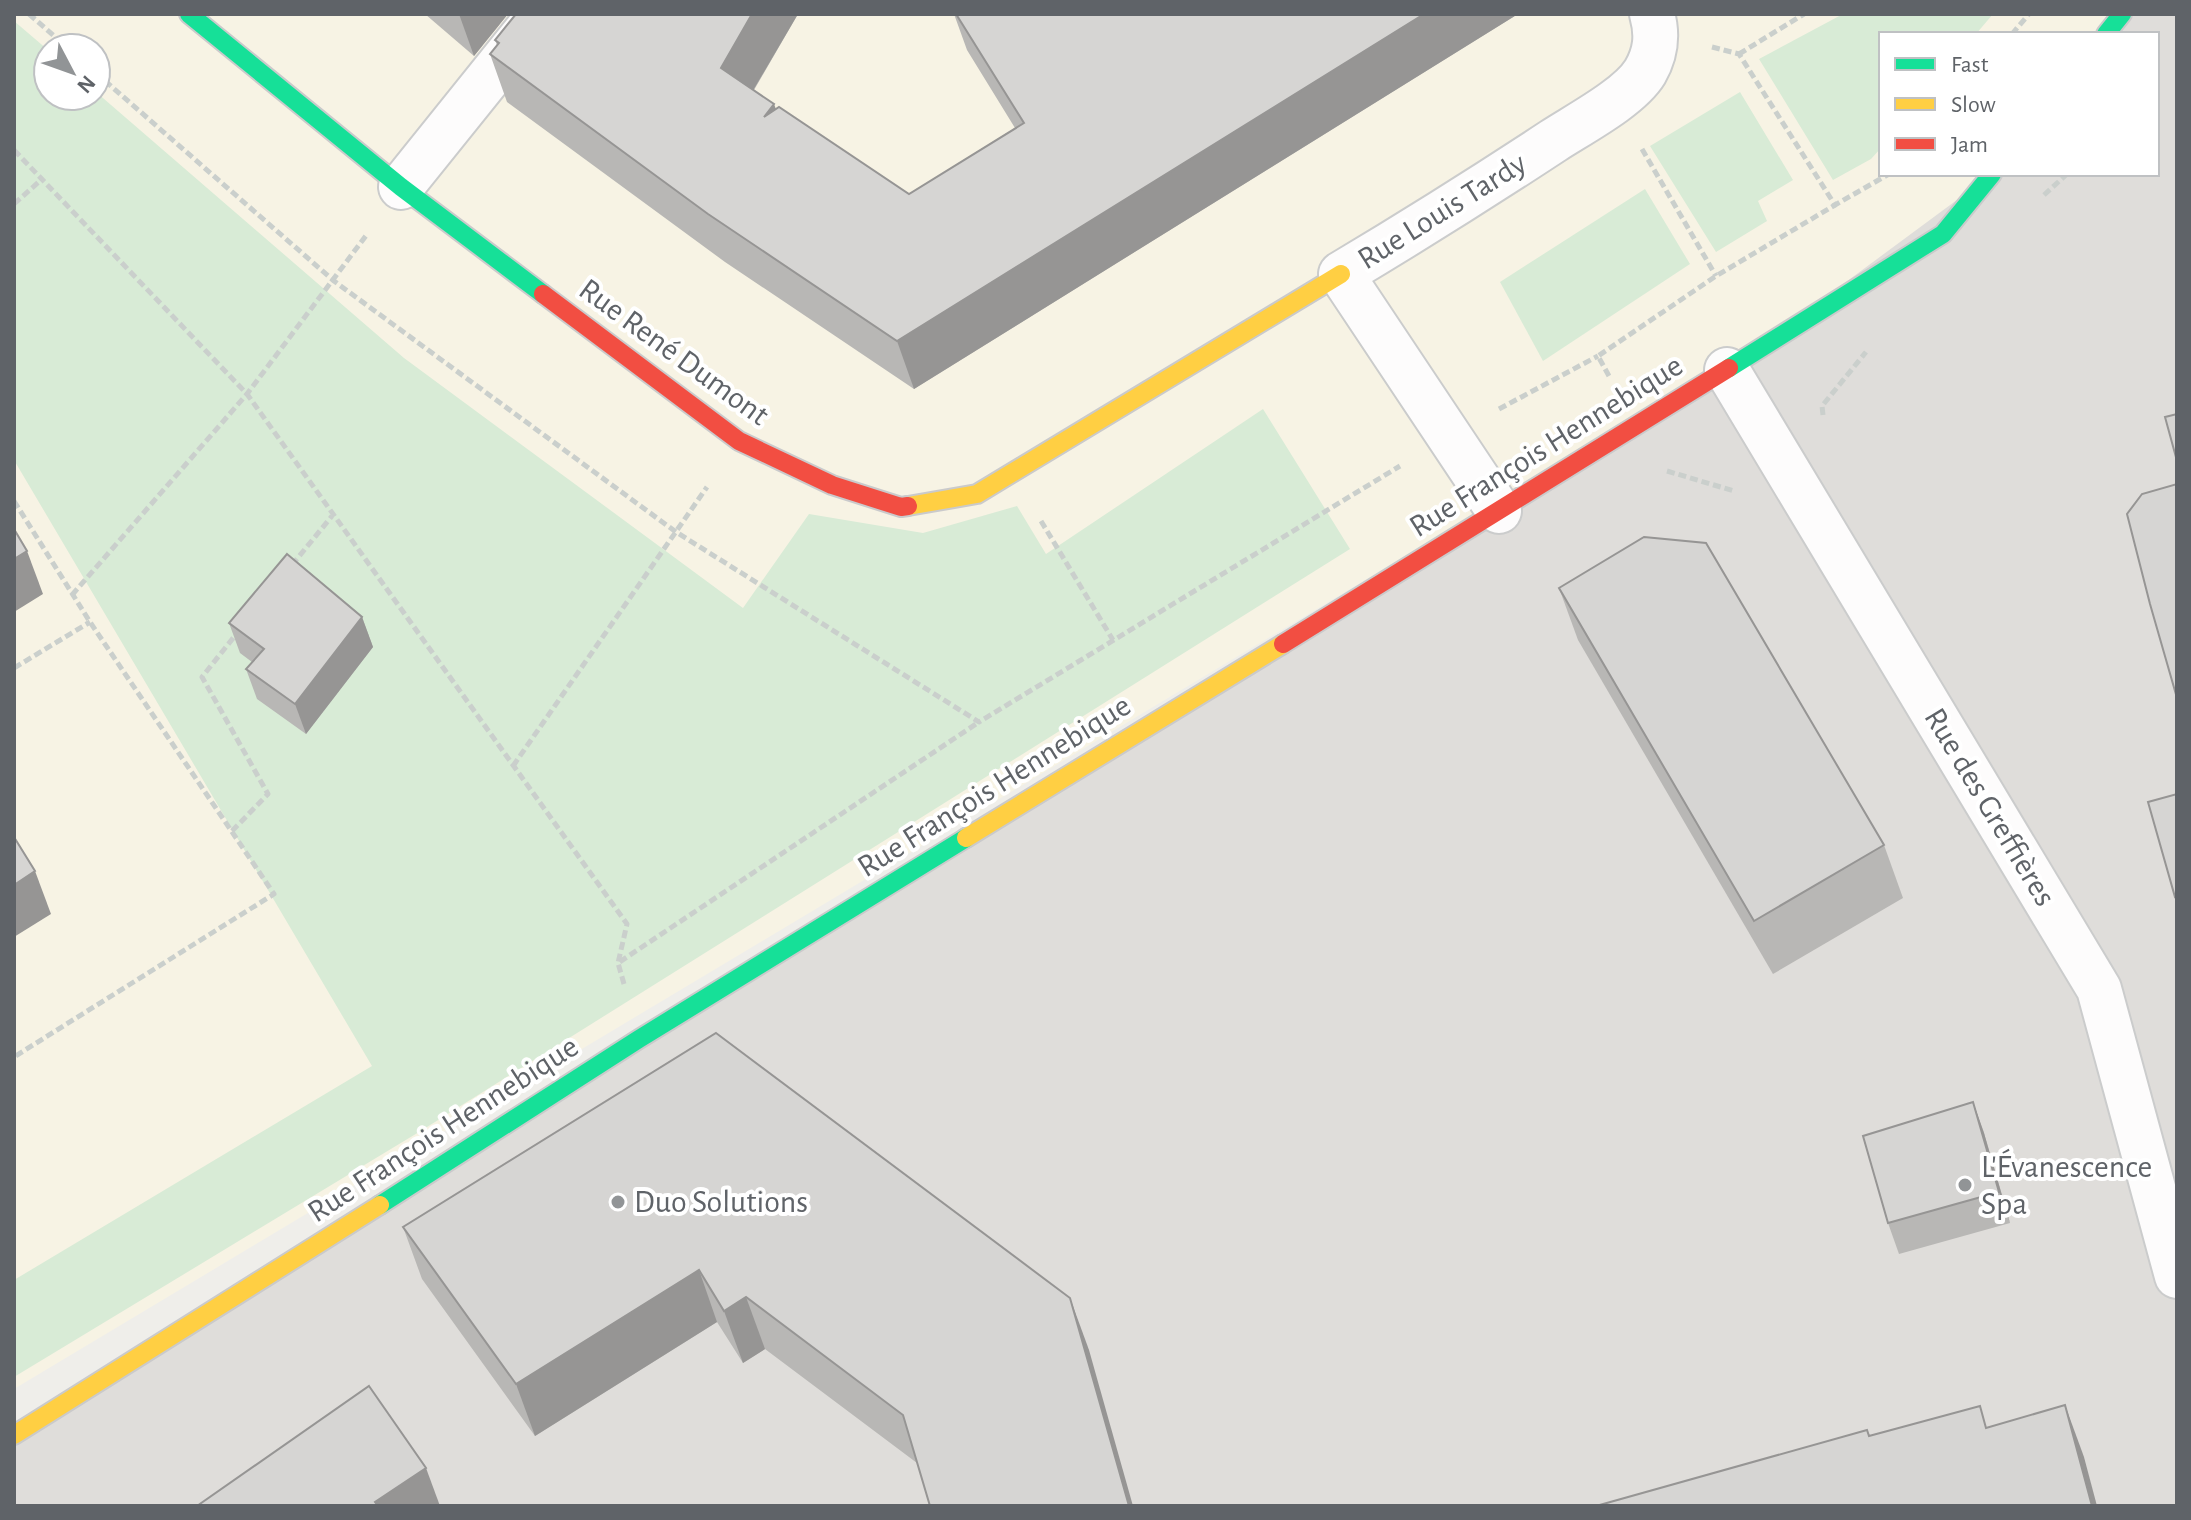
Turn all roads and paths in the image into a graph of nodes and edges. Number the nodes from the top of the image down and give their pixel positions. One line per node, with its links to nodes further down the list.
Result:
1 (29, 14): 8 (path)
2 (189, 14): 17 (street, Rue René Dumont)
3 (540, 14): 17 (street)
4 (1804, 14): 11 (path)
5 (2029, 14): 9 (path)
6 (2122, 14): 10 (street)
7 (1654, 22): 11 (path); 20 (street, Rue Louis Tardy)
8 (50, 32)
9 (2014, 32)
10 (2108, 32)
11 (1739, 54): 19 (path)
12 (1637, 139): 21 (path)
13 (14, 150): 16 (path)
14 (1886, 176): 19 (path)
15 (1990, 176): 23 (street, Rue François Hennebique)
16 (41, 180): 18 (path); 24 (path)
17 (401, 187): 24 (path); 27 (street, Rue René Dumont)
18 (14, 204)
19 (1835, 205): 21 (path)
20 (1341, 274): 26 (street, Rue Louis Tardy); 28 (street, Rue René Dumont)
21 (1716, 276): 22 (path)
22 (1598, 356): 25 (path); 26 (path)
23 (1727, 370): 25 (street, Rue François Hennebique); 44 (street, Rue des Greffières)
24 (247, 394): 31 (path); 33 (path)
25 (1635, 426): 30 (street, Rue François Hennebique)
26 (1450, 436): 30 (street, Rue Louis Tardy)
27 (739, 441): 28 (street, Rue René Dumont); 39 (path)
28 (1012, 473): 36 (path)
29 (14, 501): 33 (path)
30 (1499, 511): 42 (street, Rue François Hennebique)
31 (332, 516): 32 (path); 39 (path)
32 (282, 578)
33 (72, 595): 34 (path)
34 (90, 622): 37 (path); 40 (path)
35 (242, 627): 40 (path)
36 (1113, 640)
37 (14, 668)
38 (979, 722): 41 (path)
39 (513, 766): 41 (path)
40 (232, 831): 43 (path)
41 (618, 963): 42 (path)
42 (639, 1039): 45 (street, Rue François Hennebique)
43 (14, 1057)
44 (2177, 1276)
45 (14, 1435)

